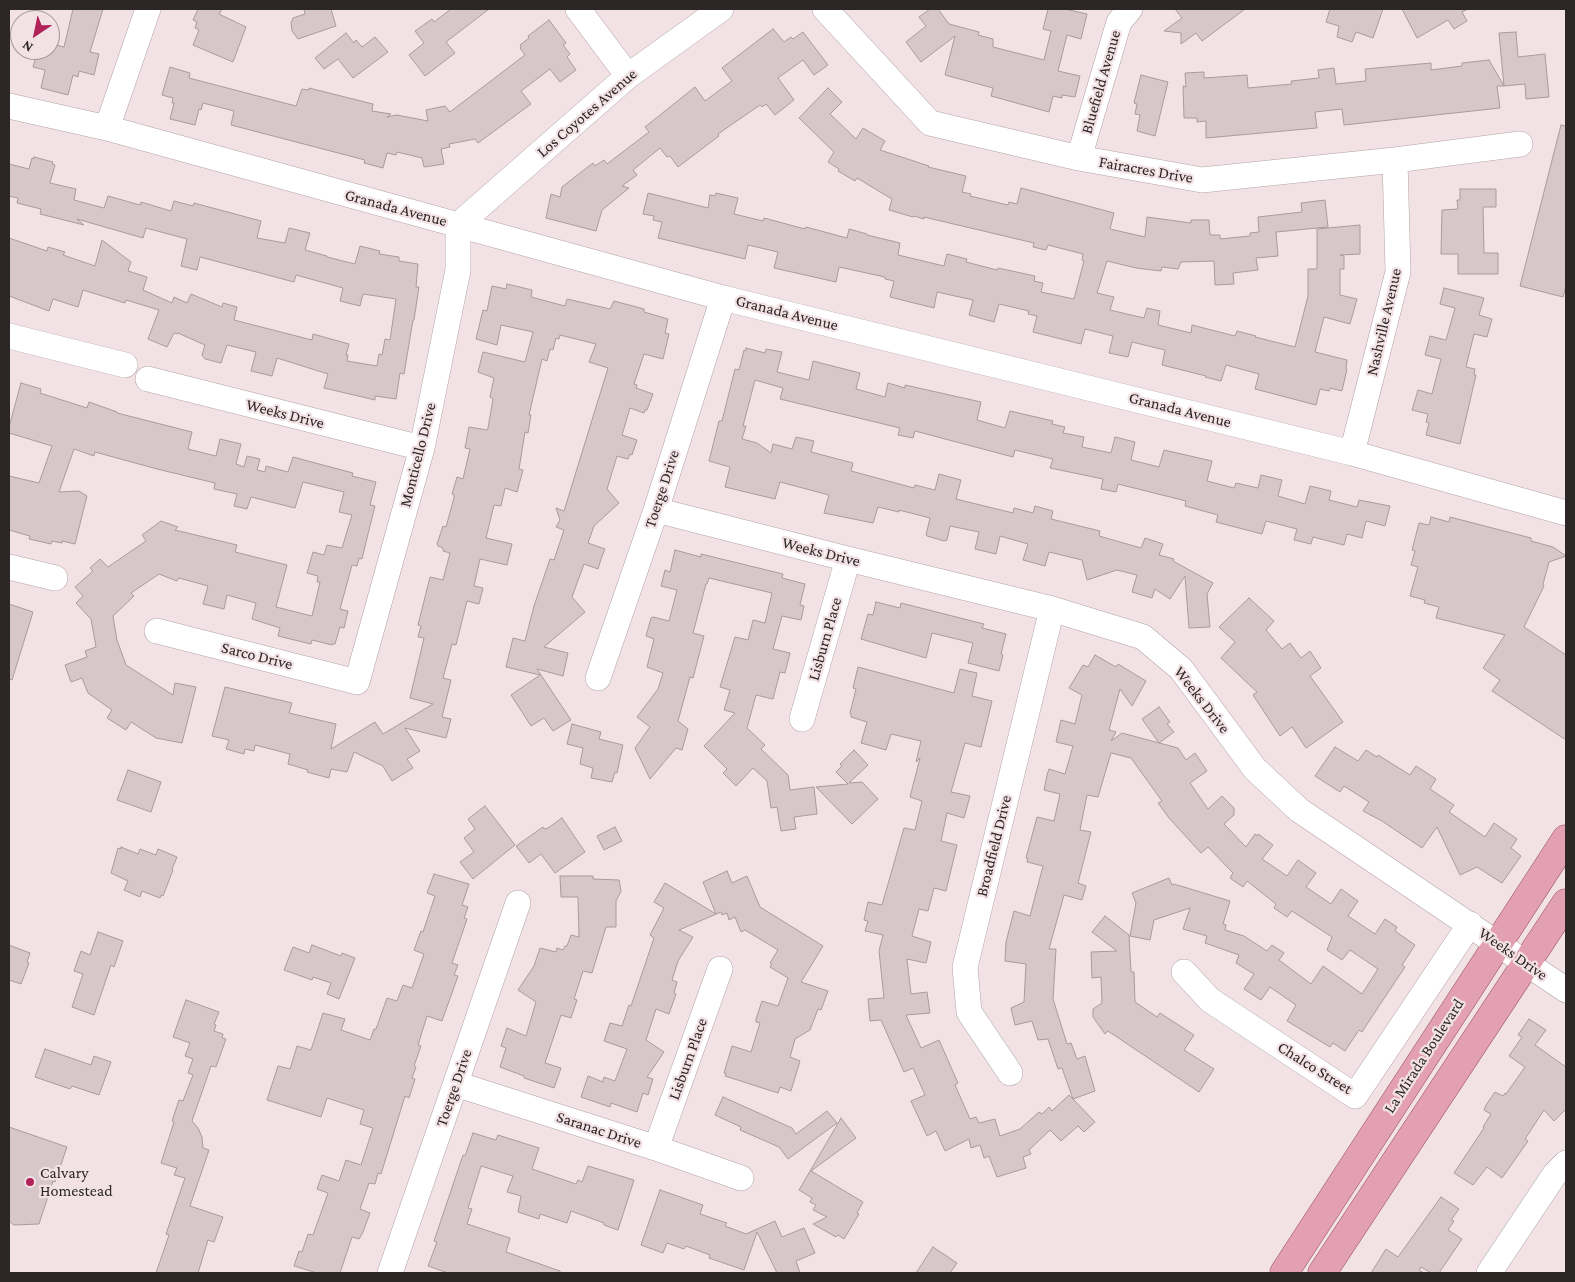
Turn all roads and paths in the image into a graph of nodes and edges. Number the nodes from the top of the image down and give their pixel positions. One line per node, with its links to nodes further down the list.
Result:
1 (148, 9): 8 (street)
2 (578, 9): 6 (street)
3 (721, 9): 6 (street, Los Coyotes Avenue)
4 (825, 9): 10 (street, Fairacres Drive)
5 (1130, 9): 10 (street, Bluefield Avenue)
6 (628, 76): 12 (street, Los Coyotes Avenue)
7 (9, 106): 8 (street, Granada Avenue)
8 (107, 128): 12 (street, Granada Avenue)
9 (1520, 144): 11 (street, Fairacres Drive)
10 (1079, 158): 11 (street, Fairacres Drive)
11 (1396, 160): 18 (street, Nashville Avenue)
12 (458, 225): 13 (street, Granada Avenue); 17 (street, Monticello Drive)
13 (723, 298): 18 (street, Granada Avenue); 19 (street, Toerge Drive)
14 (9, 336): 15 (street)
15 (125, 365)
16 (148, 379): 17 (street, Weeks Drive)
17 (422, 448): 27 (street, Monticello Drive)
18 (1352, 453): 20 (street, Granada Avenue)
19 (656, 510): 21 (street, Weeks Drive); 26 (street, Toerge Drive)
20 (1566, 513)
21 (848, 559): 24 (street, Weeks Drive); 28 (street, Lisburn Place)
22 (9, 567): 23 (street)
23 (56, 578)
24 (1052, 609): 32 (street, Weeks Drive); 38 (street, Broadfield Drive)
25 (157, 631): 27 (street, Sarco Drive)
26 (598, 678)
27 (357, 682)
28 (802, 719)
29 (1566, 839): 33 (main road, La Mirada Boulevard)
30 (518, 902): 39 (street, Toerge Drive)
31 (1566, 903): 34 (main road, La Mirada Boulevard)
32 (1470, 924): 33 (street, Weeks Drive); 36 (street, Chalco Street)
33 (1497, 944): 34 (street, Weeks Drive); 44 (main road, La Mirada Boulevard)
34 (1526, 964): 37 (street, Weeks Drive); 45 (main road, La Mirada Boulevard)
35 (720, 969): 40 (street, Lisburn Place)
36 (1184, 972)
37 (1566, 990)
38 (1010, 1073)
39 (456, 1084): 40 (street, Saranac Drive); 43 (street, Toerge Drive)
40 (656, 1148): 42 (street, Saranac Drive)
41 (1566, 1163): 46 (street)
42 (741, 1178)
43 (390, 1273)
44 (1284, 1273)
45 (1322, 1273)
46 (1489, 1273)

